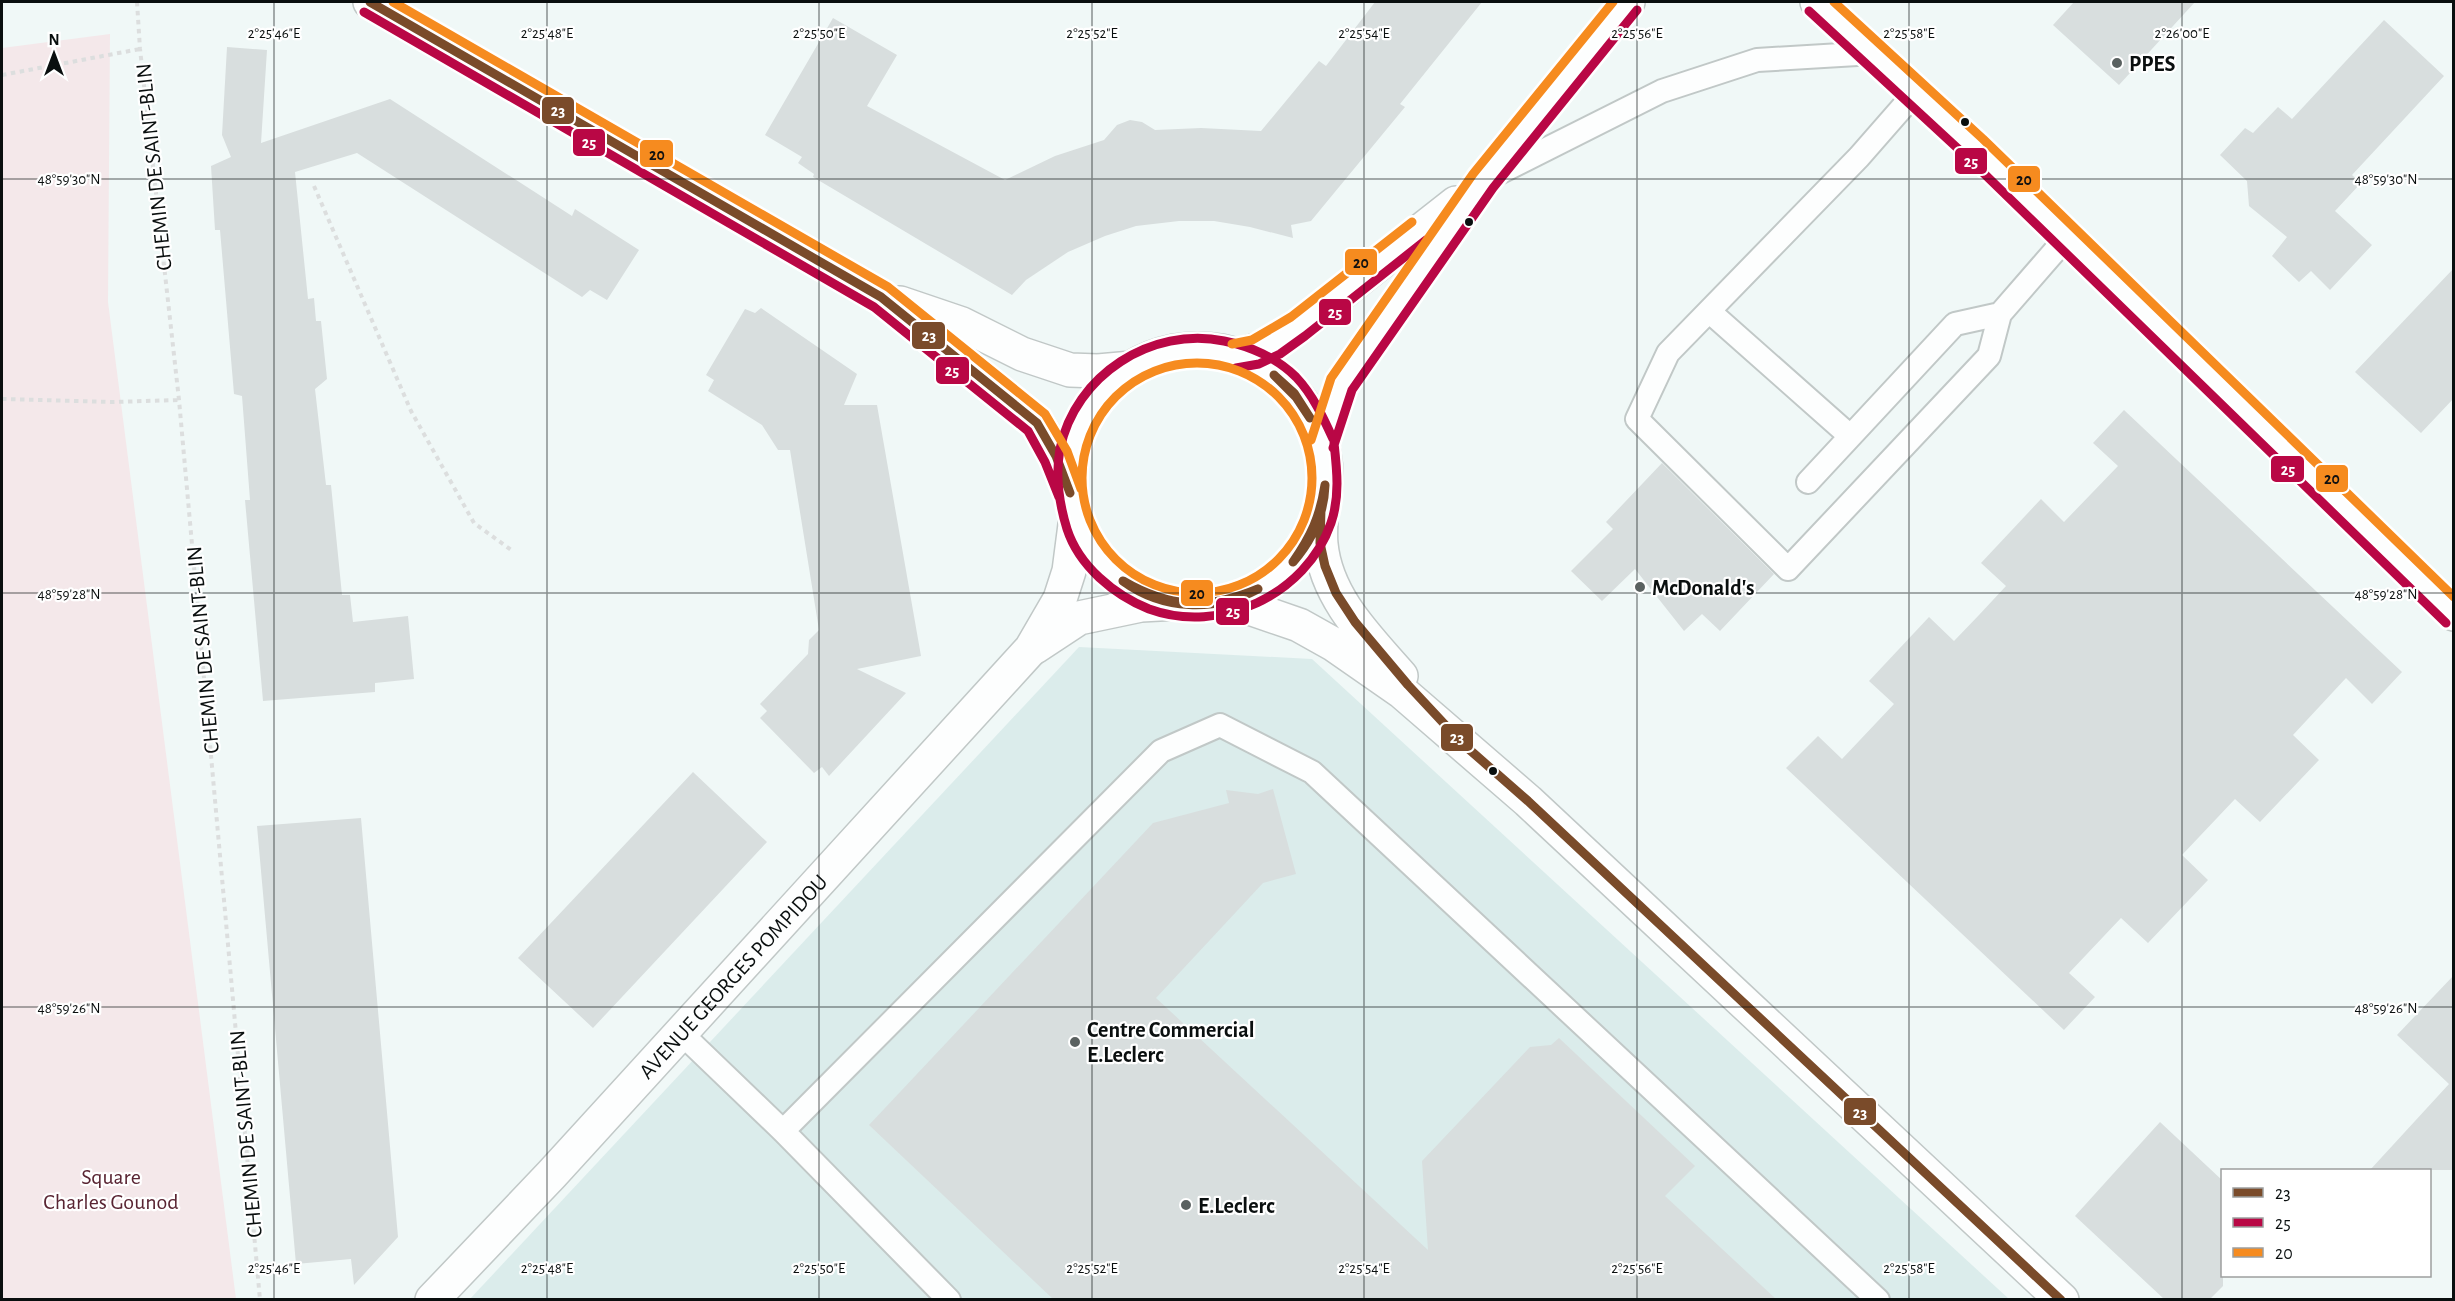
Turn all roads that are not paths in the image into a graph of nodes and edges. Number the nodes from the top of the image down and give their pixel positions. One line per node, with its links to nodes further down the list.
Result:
1 (370, 2): 8 (main road)
2 (1628, 2): 6 (main road)
3 (1817, 2): 4 (main road)
4 (1874, 53): 5 (main road); 6 (lane)
5 (1916, 93): 7 (main road); 9 (lane)
6 (1483, 181): 11 (main road); 14 (main road)
7 (2067, 237): 10 (lane); 20 (main road)
8 (881, 297): 12 (main road); 16 (main road)
9 (1710, 312): 10 (lane); 13 (lane)
10 (2000, 314): 13 (lane)
11 (1234, 356): 12 (main road); 14 (main road)
12 (1132, 368): 16 (main road, AVENUE GEORGES POMPIDOU)
13 (1850, 436): 15 (lane)
14 (1322, 444): 17 (main road)
15 (1808, 482)
16 (1073, 505): 19 (main road); 21 (main road, AVENUE GEORGES POMPIDOU)
17 (1322, 509): 18 (main road); 22 (main road)
18 (1229, 601): 19 (main road); 22 (main road)
19 (1178, 603): 21 (main road, AVENUE GEORGES POMPIDOU)
20 (2454, 614)
21 (1031, 649): 23 (main road, AVENUE GEORGES POMPIDOU)
22 (1463, 744): 28 (main road)
23 (681, 1033): 24 (lane); 25 (main road, AVENUE GEORGES POMPIDOU)
24 (783, 1131): 26 (lane); 27 (lane)
25 (432, 1299)
26 (949, 1299)
27 (1878, 1299)
28 (2062, 1299)

